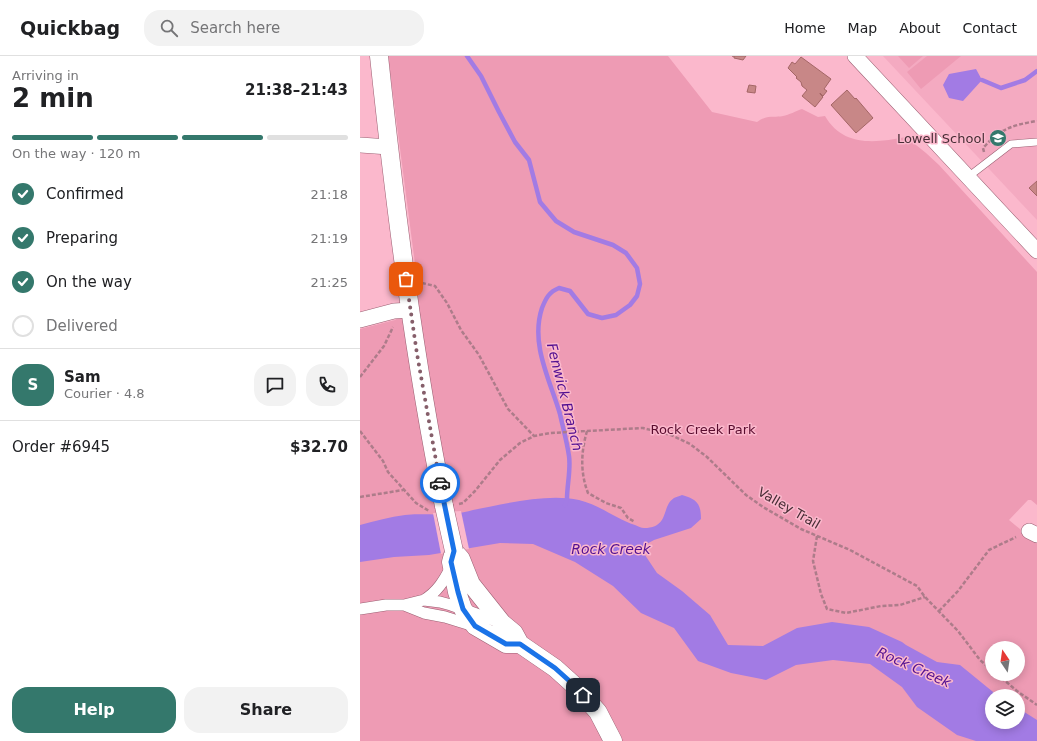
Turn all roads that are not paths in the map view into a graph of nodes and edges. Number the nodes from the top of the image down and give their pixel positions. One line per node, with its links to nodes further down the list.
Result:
1 (379, 56): 5 (street)
2 (855, 56): 6 (street)
3 (1037, 142): 6 (lane)
4 (360, 145): 5 (street)
5 (389, 147): 8 (street)
6 (968, 177): 7 (street)
7 (1037, 251)
8 (411, 310): 9 (street); 10 (street, bridge)
9 (360, 320)
10 (453, 559): 11 (street); 12 (street); 15 (street)
11 (471, 584): 15 (street); 17 (street)
12 (424, 600): 13 (street); 15 (street)
13 (404, 605): 14 (street); 16 (street)
14 (360, 609)
15 (463, 609): 16 (street); 17 (street); 18 (street)
16 (445, 617): 18 (street)
17 (502, 624): 19 (street)
18 (475, 626): 19 (street)
19 (520, 644): 20 (street)
20 (613, 741)

